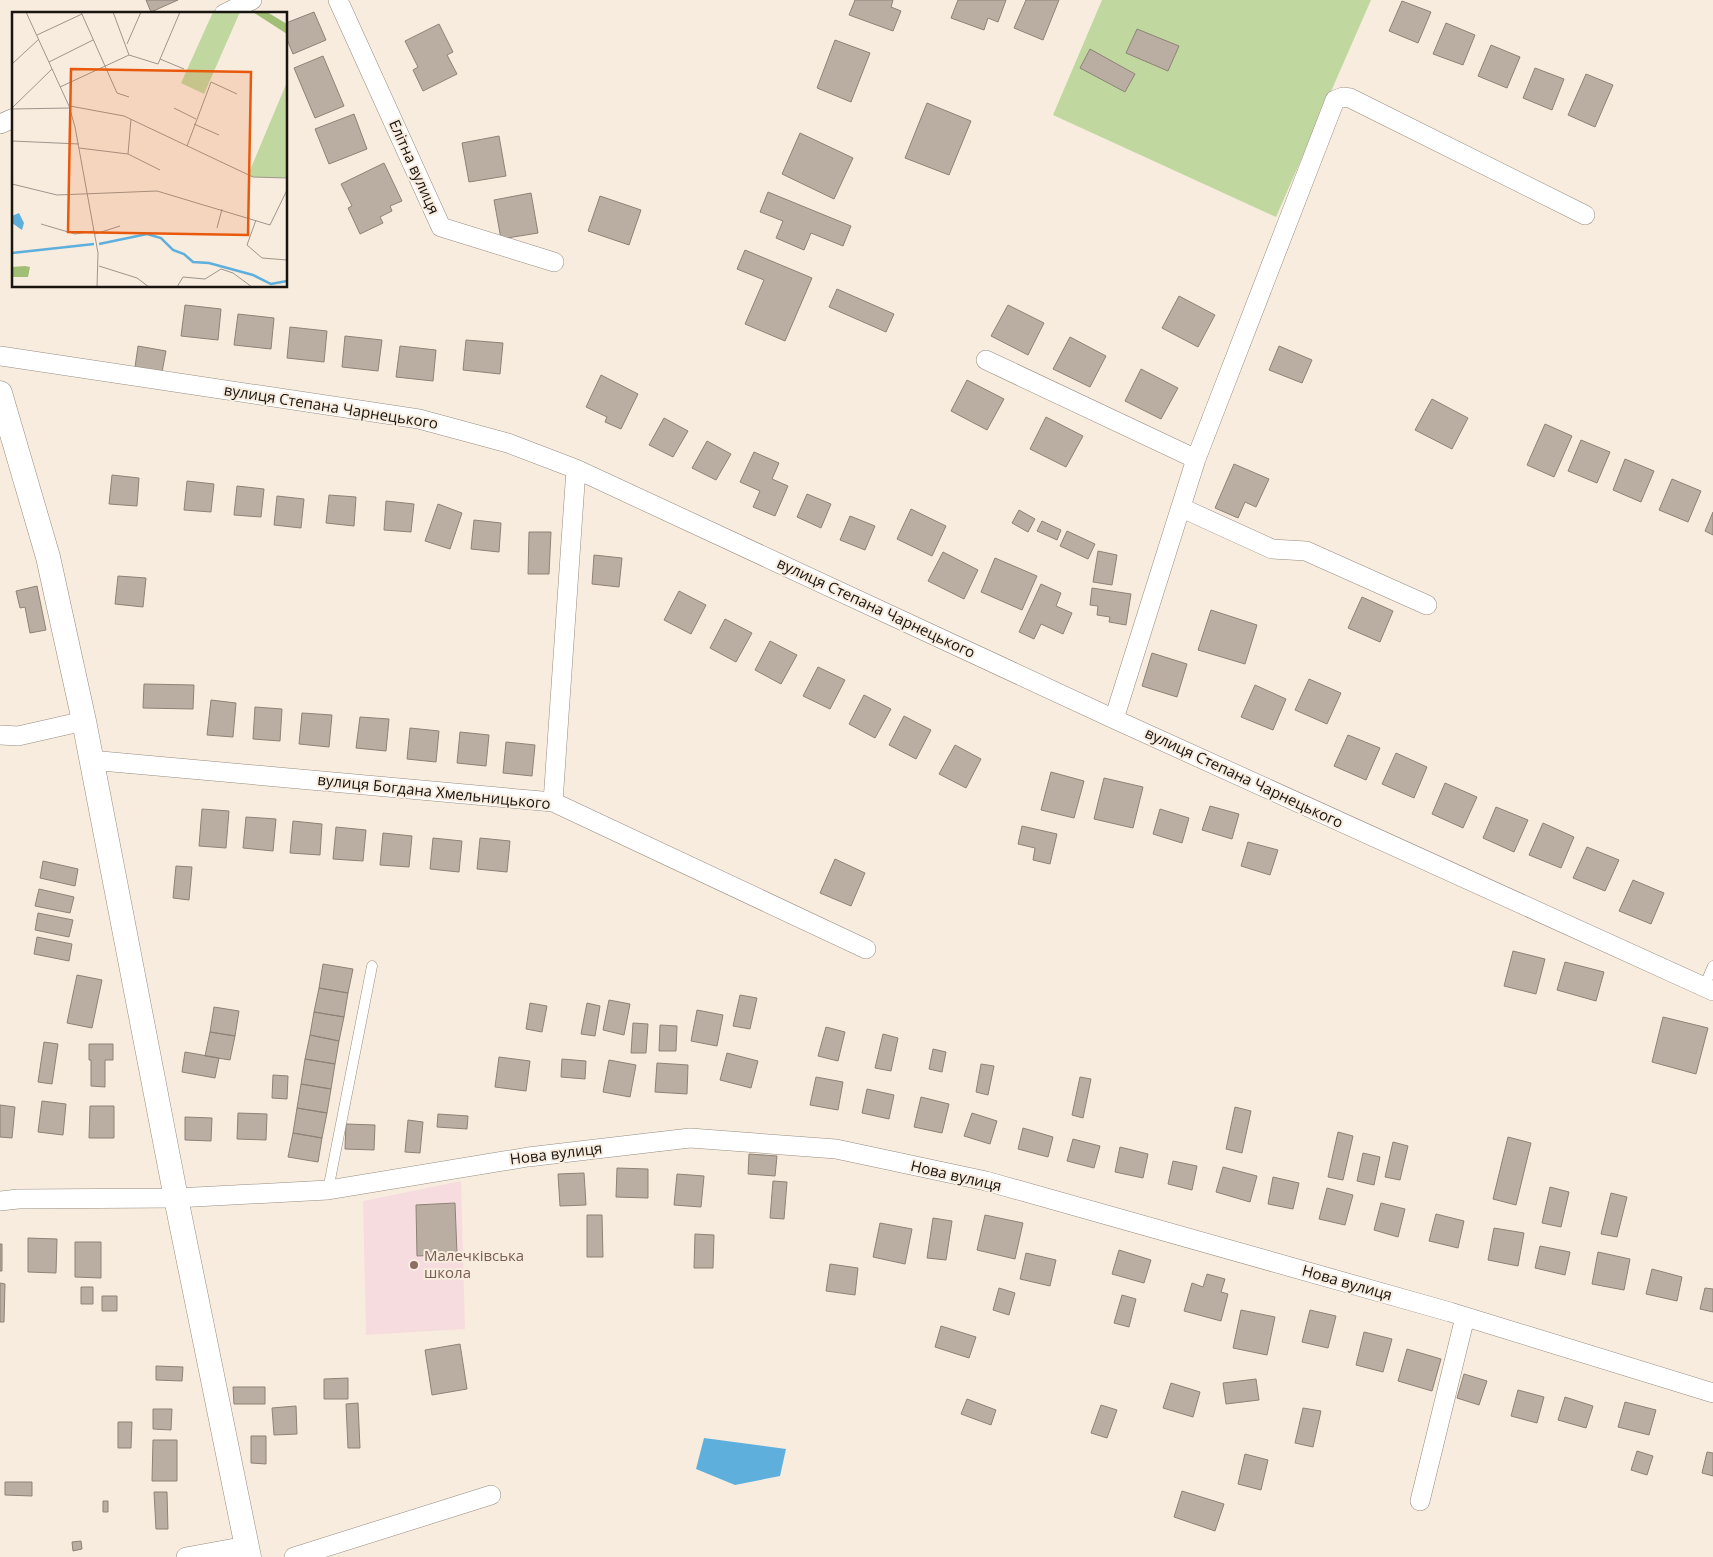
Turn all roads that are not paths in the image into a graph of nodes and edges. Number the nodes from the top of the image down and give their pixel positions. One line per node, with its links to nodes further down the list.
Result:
1 (252, 0): 3 (street)
2 (338, 0): 7 (street, Елітна вулиця)
3 (228, 12)
4 (12, 119): 5 (street)
5 (0, 124)
6 (1585, 215): 11 (street)
7 (554, 262)
8 (0, 356): 12 (street, вулиця Степана Чарнецького)
9 (986, 360): 11 (street)
10 (0, 394): 16 (street)
11 (1196, 459): 13 (street)
12 (576, 469): 15 (street, вулиця Степана Чарнецького); 19 (street)
13 (1182, 508): 14 (street); 15 (street)
14 (1427, 605)
15 (1114, 719): 23 (street, вулиця Степана Чарнецького)
16 (84, 721): 17 (street); 18 (street)
17 (0, 735)
18 (90, 760): 19 (street, вулиця Богдана Хмельницького); 25 (street)
19 (553, 802): 20 (street, вулиця Богдана Хмельницького)
20 (866, 949)
21 (372, 966): 24 (lane)
22 (1713, 966): 23 (lane)
23 (1708, 989)
24 (328, 1190): 25 (street, Нова вулиця); 27 (street, Нова вулиця)
25 (176, 1198): 26 (street, Нова вулиця); 31 (street)
26 (0, 1201)
27 (1465, 1316): 28 (street, Нова вулиця); 30 (street)
28 (1713, 1393)
29 (491, 1495): 33 (street)
30 (1420, 1501)
31 (248, 1551): 32 (street)
32 (186, 1557)
33 (294, 1557)

